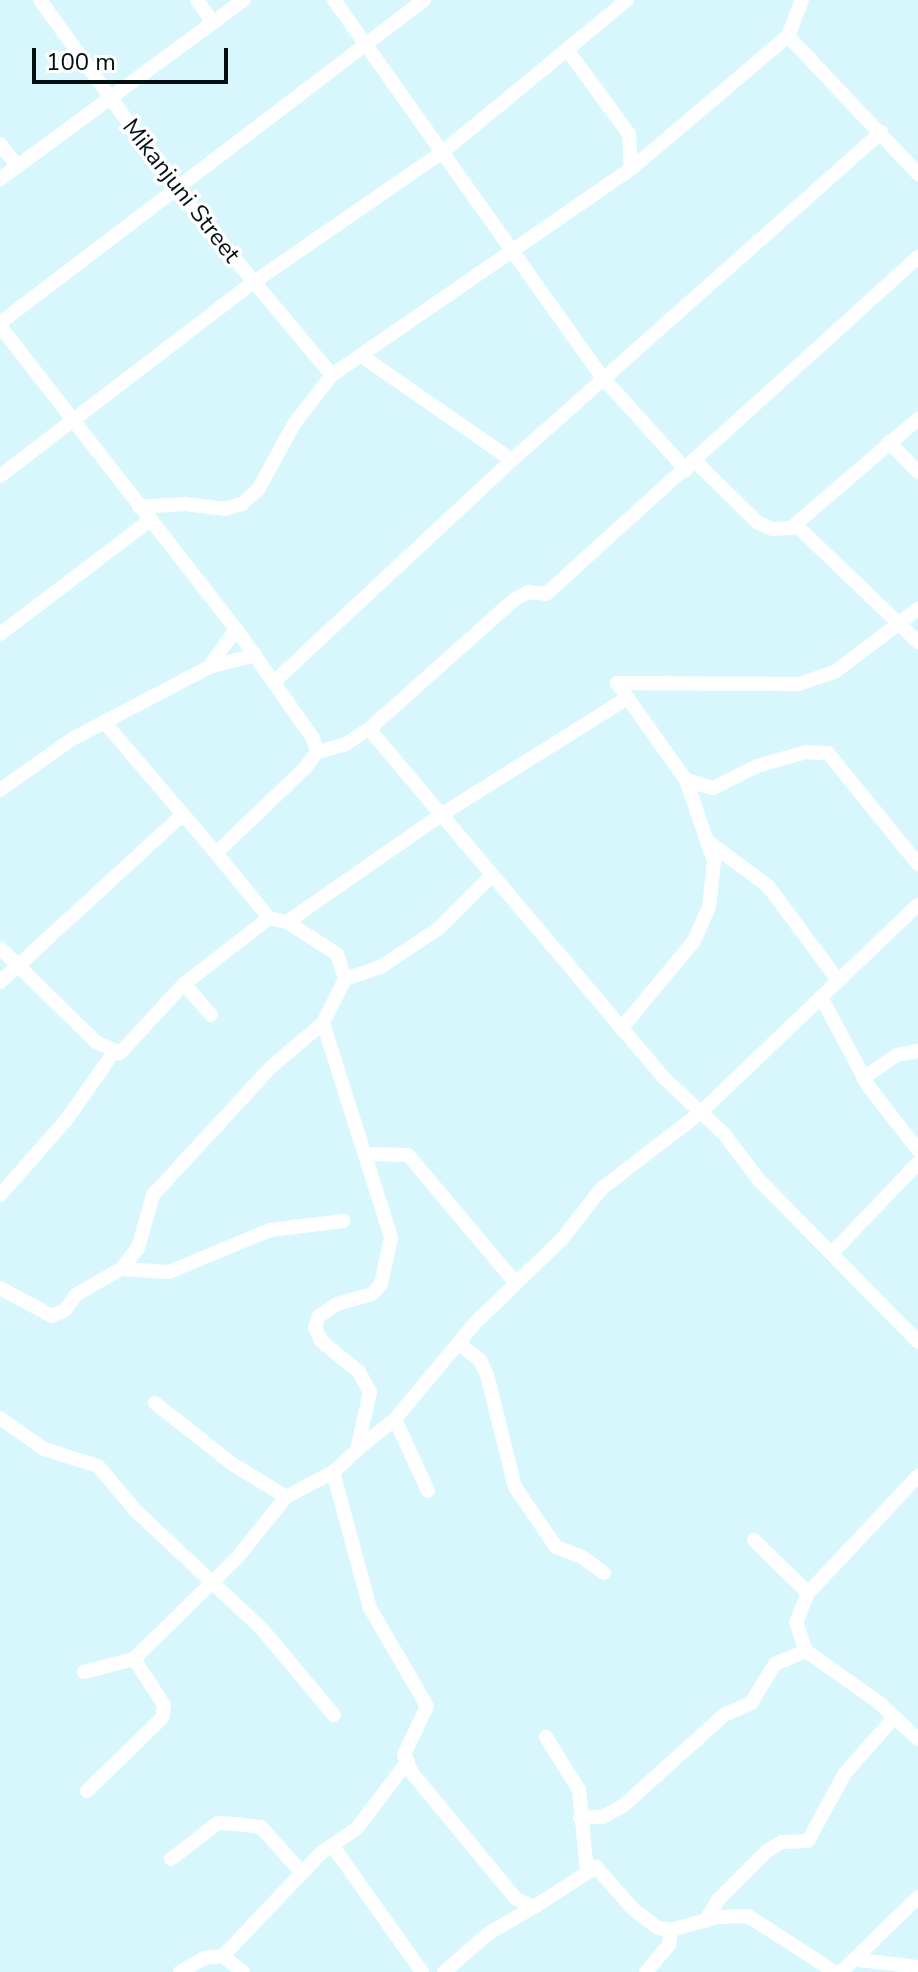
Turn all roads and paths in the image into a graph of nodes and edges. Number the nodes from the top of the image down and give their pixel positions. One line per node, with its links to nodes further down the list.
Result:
1 (40, 0): 12 (street, Mikanjuni Street)
2 (197, 0): 8 (street)
3 (244, 0): 8 (street)
4 (334, 0): 10 (street)
5 (424, 0): 10 (street)
6 (627, 0): 11 (street)
7 (802, 0): 9 (street)
8 (213, 23): 12 (street)
9 (788, 36): 13 (street); 17 (street)
10 (368, 44): 15 (street); 20 (street)
11 (568, 51): 15 (street); 17 (street)
12 (107, 97): 16 (street); 20 (street, Mikanjuni Street)
13 (881, 132): 18 (street); 27 (street)
14 (0, 144): 16 (street)
15 (445, 150): 21 (street); 23 (street)
16 (17, 166): 19 (street)
17 (631, 169): 21 (street)
18 (918, 174)
19 (0, 179)
20 (178, 191): 23 (street, Mikanjuni Street); 24 (street)
21 (511, 252): 25 (street); 27 (street)
22 (918, 257): 32 (street)
23 (254, 282): 26 (street, Mikanjuni Street); 29 (street)
24 (0, 324): 29 (street)
25 (363, 357): 26 (street); 31 (street)
26 (332, 375): 35 (street)
27 (603, 378): 31 (street); 32 (street)
28 (918, 419): 30 (street)
29 (71, 422): 34 (street); 35 (street)
30 (889, 442): 33 (street); 37 (street)
31 (512, 460): 44 (street)
32 (691, 466): 37 (street); 47 (street)
33 (918, 472)
34 (0, 476)
35 (139, 507): 36 (street)
36 (150, 520): 39 (street); 41 (street)
37 (797, 526): 40 (street)
38 (918, 609): 40 (street)
39 (236, 629): 42 (street); 43 (street)
40 (909, 631): 45 (street)
41 (0, 634)
42 (255, 655): 43 (street); 44 (street)
43 (209, 667): 46 (street)
44 (275, 681): 48 (street)
45 (627, 698): 49 (street); 51 (street)
46 (105, 723): 50 (street); 52 (street)
47 (369, 729): 48 (street); 51 (street)
48 (317, 752): 54 (street)
49 (686, 780): 53 (street); 55 (street)
50 (0, 790)
51 (444, 813): 56 (street); 59 (street)
52 (182, 815): 54 (street); 61 (street)
53 (710, 843): 63 (street); 69 (street)
54 (216, 853): 58 (street)
55 (918, 864)
56 (492, 875): 62 (street); 69 (street)
57 (918, 905): 63 (street)
58 (269, 918): 59 (street); 65 (street)
59 (287, 922): 62 (street)
60 (0, 948): 61 (street)
61 (16, 968): 64 (street); 71 (street)
62 (345, 979): 68 (street)
63 (837, 979): 66 (street)
64 (0, 982)
65 (184, 984): 67 (street); 71 (street)
66 (821, 997): 72 (street); 73 (street)
67 (211, 1015)
68 (323, 1023): 75 (street); 80 (street)
69 (621, 1029): 73 (street)
70 (918, 1051): 72 (street)
71 (114, 1052): 77 (street)
72 (863, 1078): 74 (street)
73 (700, 1113): 79 (street); 81 (street)
74 (918, 1150)
75 (368, 1154): 81 (street); 88 (street)
76 (918, 1163): 79 (street)
77 (0, 1195)
78 (343, 1221): 80 (street)
79 (832, 1253): 83 (street)
80 (121, 1269): 82 (street)
81 (515, 1282): 84 (street)
82 (0, 1288)
83 (918, 1342)
84 (458, 1343): 87 (street); 94 (street)
85 (155, 1403): 92 (street)
86 (0, 1418): 95 (street)
87 (395, 1419): 88 (street); 91 (street)
88 (357, 1450): 89 (street)
89 (333, 1472): 92 (street); 104 (street)
90 (918, 1476): 96 (street)
91 (428, 1491)
92 (286, 1497): 95 (street)
93 (754, 1540): 96 (street)
94 (604, 1573)
95 (214, 1582): 98 (street); 100 (street)
96 (808, 1593): 97 (street)
97 (806, 1651): 101 (street); 106 (street)
98 (134, 1659): 99 (street); 105 (street)
99 (84, 1672)
100 (334, 1715)
101 (893, 1719): 103 (street); 113 (street)
102 (546, 1737): 106 (street)
103 (918, 1739)
104 (408, 1761): 107 (street); 112 (street)
105 (87, 1791)
106 (580, 1818): 109 (street)
107 (334, 1848): 110 (street); 120 (street)
108 (171, 1859): 110 (street)
109 (587, 1871): 112 (street); 114 (street)
110 (301, 1872): 115 (street)
111 (918, 1897): 116 (street)
112 (534, 1907): 121 (street)
113 (705, 1921): 114 (street); 123 (street)
114 (671, 1930): 122 (street)
115 (223, 1956): 118 (street); 119 (street)
116 (859, 1960): 117 (street); 123 (street)
117 (918, 1967)
118 (180, 1972)
119 (243, 1972)
120 (422, 1972)
121 (444, 1972)
122 (646, 1972)
123 (838, 1972)

